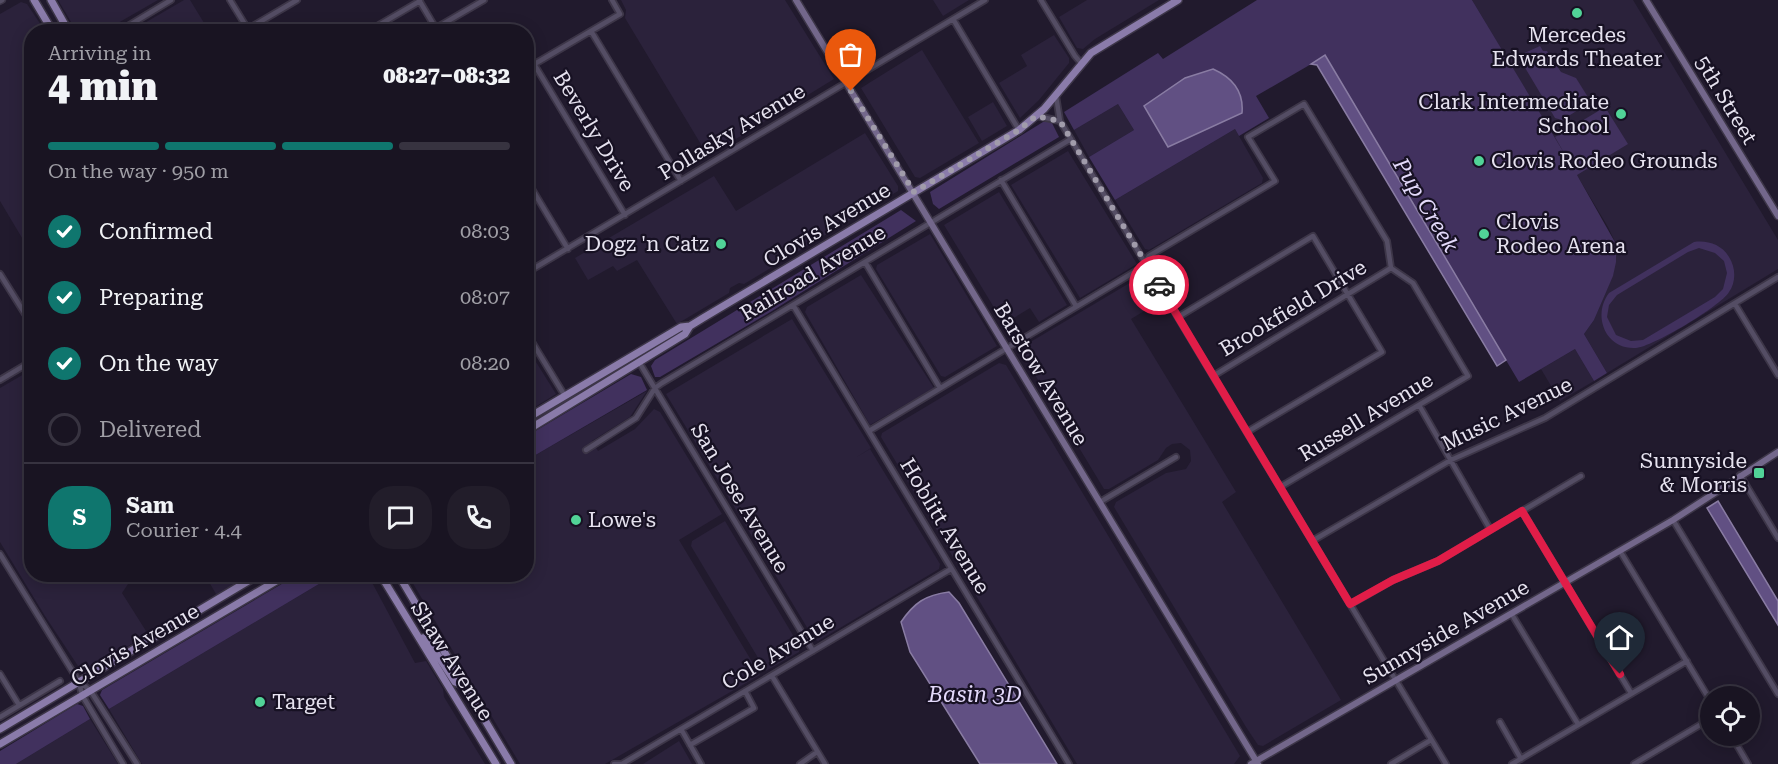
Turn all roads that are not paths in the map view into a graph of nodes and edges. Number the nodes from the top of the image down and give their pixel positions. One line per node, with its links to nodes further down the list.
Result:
1 (34, 0): 15 (main road)
2 (51, 0): 16 (main road)
3 (171, 0): 17 (street)
4 (230, 0): 18 (street)
5 (297, 0): 19 (street)
6 (484, 0): 22 (street)
7 (612, 0): 23 (street)
8 (796, 0): 26 (main road, Barstow Avenue)
9 (985, 0): 14 (street, Pollasky Avenue)
10 (1041, 0): 24 (street)
11 (1178, 0): 24 (main road, Clovis Avenue)
12 (1646, 0): 37 (main road, 5th Street)
13 (420, 1): 20 (street); 21 (street)
14 (953, 19): 26 (street, Pollasky Avenue); 30 (street)
15 (48, 24)
16 (64, 24)
17 (131, 24)
18 (244, 24)
19 (258, 24)
20 (381, 24)
21 (433, 24)
22 (446, 24)
23 (591, 31): 25 (street); 33 (street)
24 (1081, 63): 27 (main road, Clovis Avenue)
25 (534, 64): 36 (street, Beverly Drive)
26 (846, 82): 33 (street, Pollasky Avenue); 35 (main road, Barstow Avenue)
27 (1056, 96): 28 (main road, Clovis Avenue); 29 (street)
28 (1036, 116): 29 (street); 30 (main road, Clovis Avenue)
29 (1060, 121): 31 (street)
30 (1019, 130): 35 (main road, Clovis Avenue)
31 (1071, 139): 32 (street, Railroad Avenue); 41 (street)
32 (1001, 180): 38 (street, Railroad Avenue); 49 (street)
33 (681, 181): 36 (street, Pollasky Avenue)
34 (534, 192): 39 (street)
35 (914, 192): 38 (main road, Barstow Avenue); 52 (main road, Clovis Avenue)
36 (625, 214): 39 (street, Pollasky Avenue)
37 (1778, 216)
38 (932, 222): 40 (street, Railroad Avenue); 55 (main road, Barstow Avenue)
39 (568, 249): 42 (street, Pollasky Avenue)
40 (865, 262): 47 (street, Railroad Avenue); 63 (street)
41 (1144, 262): 43 (street); 49 (street); 51 (street)
42 (534, 268)
43 (1390, 268): 46 (street, Brookfield Drive); 66 (street, Russell Avenue)
44 (0, 274): 50 (street)
45 (1778, 278): 48 (street, Music Avenue)
46 (1348, 294): 51 (street); 60 (street, Brookfield Drive); 71 (street)
47 (793, 304): 62 (street, Railroad Avenue); 70 (street, Hoblitt Avenue)
48 (1734, 304): 59 (street); 75 (street, Music Avenue)
49 (1077, 306): 55 (street)
50 (24, 312)
51 (1178, 316): 60 (street)
52 (690, 326): 53 (main road, Clovis Avenue); 57 (main road, Clovis Avenue)
53 (672, 332): 56 (main road, Clovis Avenue); 57 (main road)
54 (534, 345): 64 (street)
55 (1006, 348): 63 (street); 79 (main road, Barstow Avenue)
56 (632, 356): 64 (main road, Clovis Avenue); 65 (main road)
57 (639, 362): 62 (street, San Jose Avenue); 65 (main road, Clovis Avenue)
58 (24, 366): 61 (street)
59 (1778, 375)
60 (1213, 376): 71 (street)
61 (0, 380)
62 (655, 388): 72 (street, Railroad Avenue); 96 (street, San Jose Avenue)
63 (940, 388): 70 (street)
64 (565, 396): 67 (main road, Clovis Avenue); 68 (main road)
65 (583, 397): 69 (main road, Clovis Avenue)
66 (1419, 405): 75 (street); 78 (street, Russell Avenue)
67 (534, 414)
68 (534, 423)
69 (534, 425)
70 (869, 431): 87 (street, Hoblitt Avenue)
71 (1247, 432): 78 (street)
72 (586, 450)
73 (1778, 452): 76 (main road, Sunnyside Avenue)
74 (1176, 457): 79 (street)
75 (1450, 460): 82 (street); 84 (street, Music Avenue)
76 (1740, 475): 81 (main road, Sunnyside Avenue); 83 (street)
77 (1581, 476): 80 (street)
78 (1280, 487): 84 (street)
79 (1100, 502): 123 (main road, Barstow Avenue)
80 (1522, 511): 82 (street); 92 (street)
81 (1673, 520): 85 (main road, Sunnyside Avenue); 108 (street)
82 (1490, 529): 93 (street)
83 (1778, 537)
84 (1312, 541): 93 (street)
85 (1620, 551): 92 (main road, Sunnyside Avenue); 97 (street)
86 (0, 554): 102 (street)
87 (951, 568): 96 (street, Cole Avenue); 133 (street, Hoblitt Avenue)
88 (247, 582): 102 (main road, Clovis Avenue)
89 (274, 582): 105 (main road, Clovis Avenue)
90 (385, 582): 95 (main road, Shaw Avenue)
91 (403, 582): 103 (main road, Shaw Avenue)
92 (1566, 583): 94 (main road, Sunnyside Avenue); 107 (street)
93 (1350, 604): 100 (street)
94 (1511, 613): 100 (main road, Sunnyside Avenue); 113 (street)
95 (416, 633): 103 (main road); 126 (main road, Shaw Avenue)
96 (813, 651): 99 (street, Cole Avenue)
97 (1687, 661): 104 (street); 107 (street)
98 (0, 674): 110 (street)
99 (772, 676): 106 (street, Cole Avenue); 121 (street)
100 (1395, 679): 117 (street); 123 (main road, Sunnyside Avenue)
101 (60, 681): 110 (street)
102 (79, 682): 105 (street); 109 (street); 115 (main road, Clovis Avenue)
103 (463, 685): 127 (main road, Shaw Avenue)
104 (1702, 686)
105 (90, 690): 109 (main road, Clovis Avenue); 125 (street)
106 (745, 692): 116 (street, Cole Avenue); 119 (street)
107 (1631, 693): 113 (street)
108 (1778, 694)
109 (82, 695): 118 (main road, Clovis Avenue); 124 (street)
110 (19, 705): 111 (street)
111 (0, 717)
112 (1500, 722): 122 (street)
113 (1578, 724): 122 (street)
114 (1700, 725): 137 (street)
115 (0, 729)
116 (681, 729): 119 (street); 129 (street, Cole Avenue)
117 (1431, 740): 134 (street); 135 (street)
118 (0, 744)
119 (690, 746): 130 (street)
120 (1738, 746): 138 (street)
121 (817, 752): 131 (street); 132 (street)
122 (1521, 759): 136 (street)
123 (1255, 763)
124 (123, 764)
125 (137, 764)
126 (496, 764)
127 (511, 764)
128 (614, 764): 129 (street, Cole Avenue)
129 (622, 764)
130 (701, 764)
131 (800, 764)
132 (825, 764)
133 (1069, 764)
134 (1391, 764)
135 (1446, 764)
136 (1512, 764)
137 (1634, 764)
138 (1749, 764)

